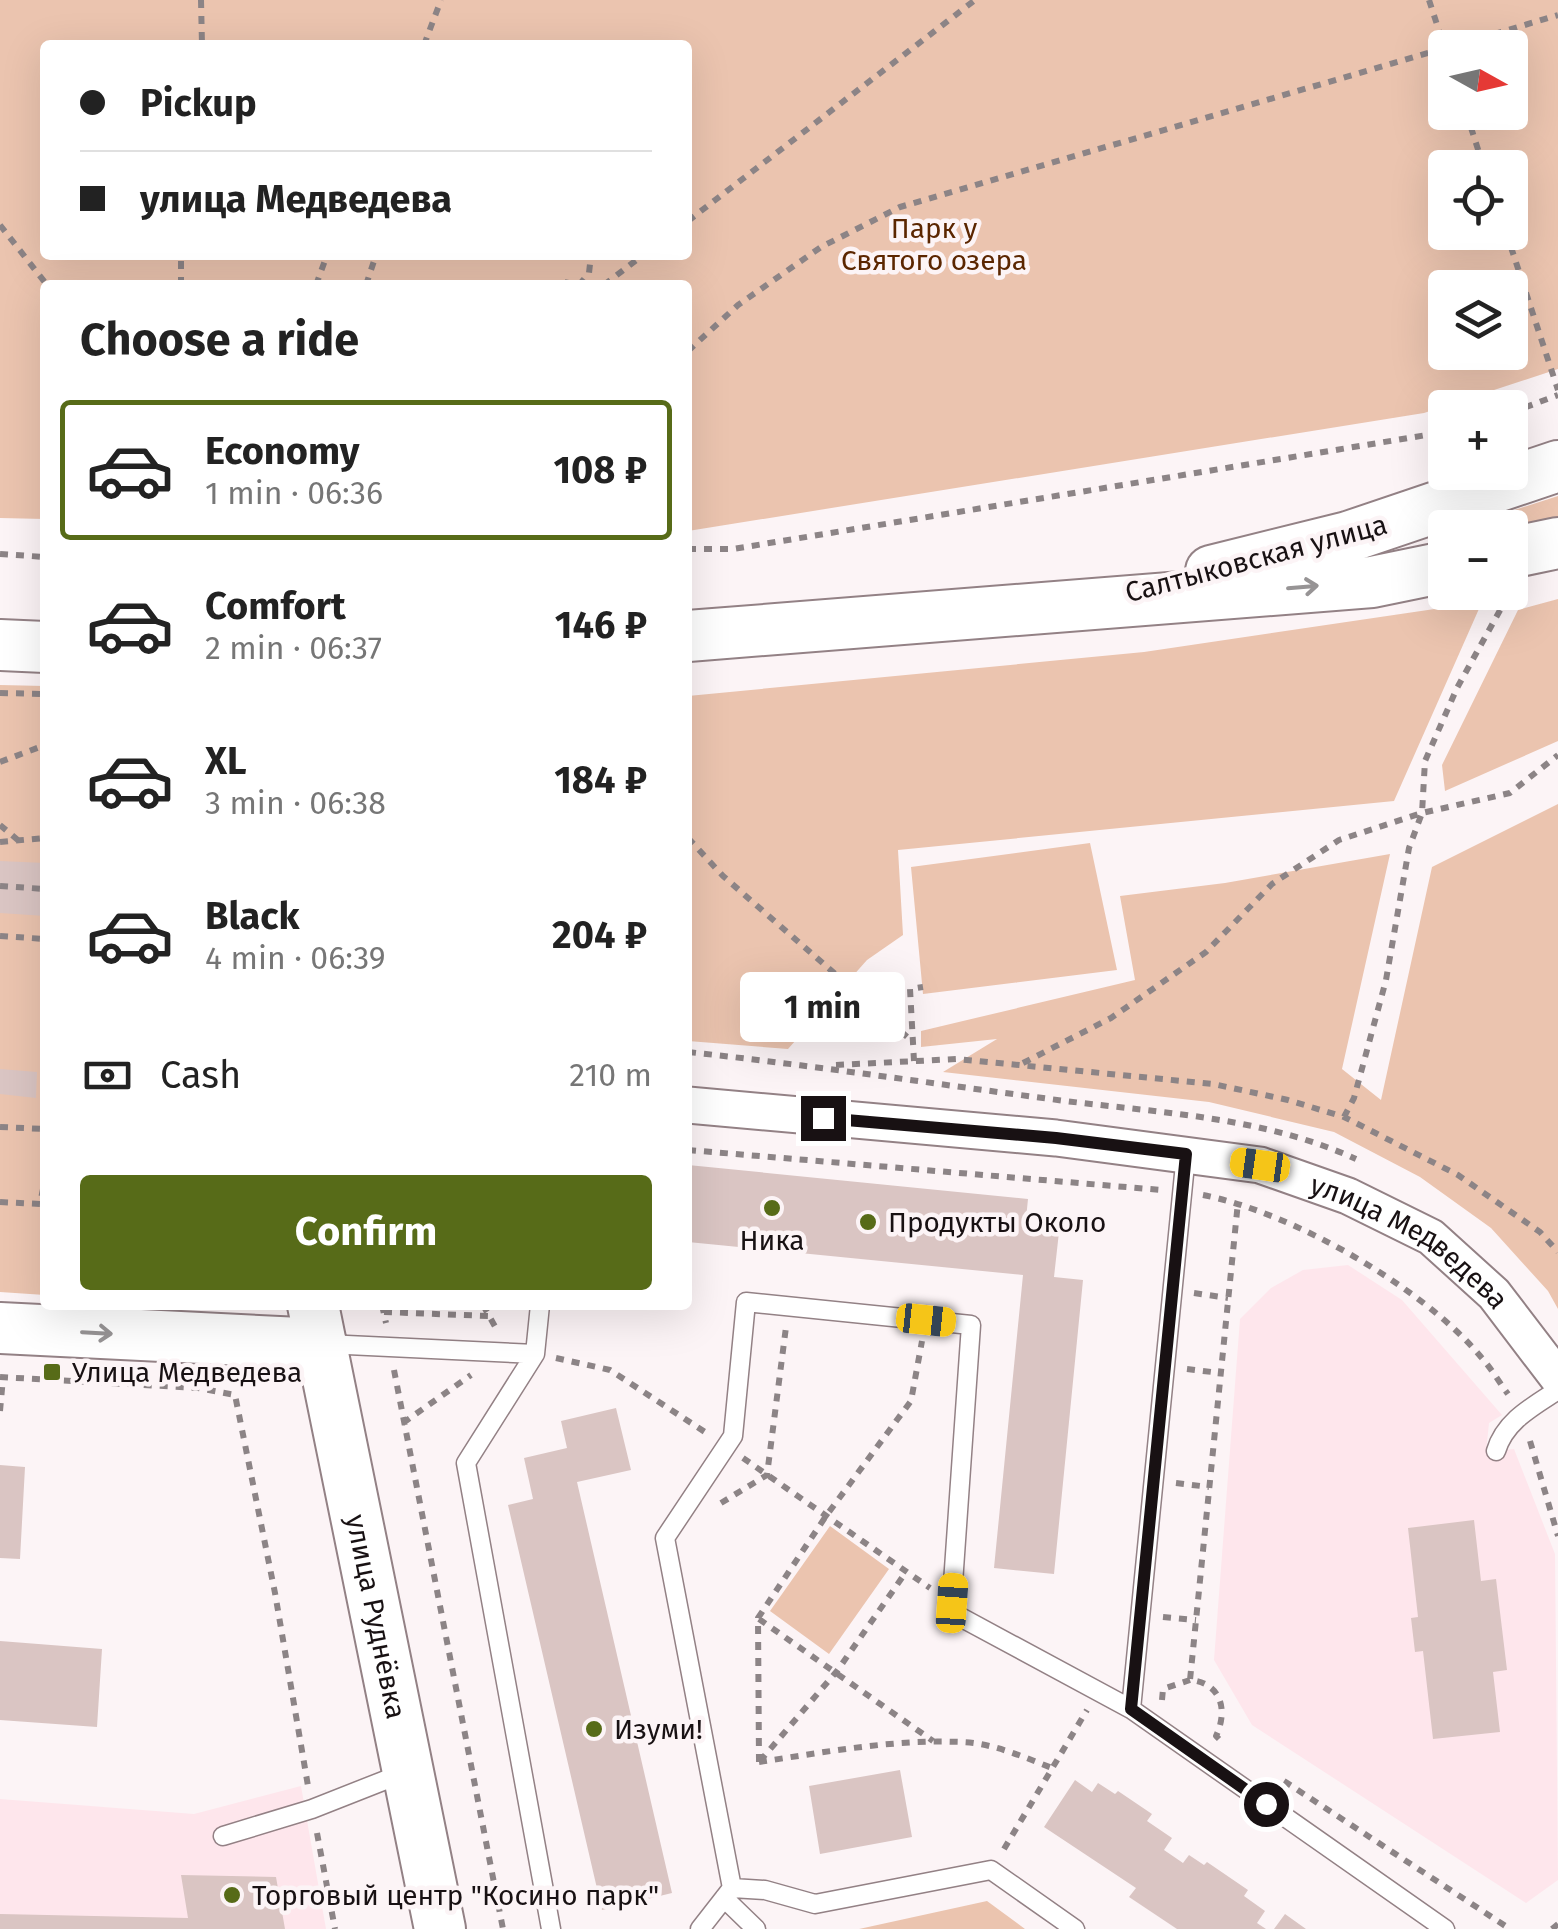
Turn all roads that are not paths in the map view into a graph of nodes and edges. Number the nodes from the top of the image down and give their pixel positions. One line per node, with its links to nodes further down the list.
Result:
1 (1558, 466): 5 (main road, Салтыковская улица)
2 (1558, 543): 3 (main road)
3 (1528, 549)
4 (1428, 570): 5 (main road, Салтыковская улица, one-way to 4)
5 (1066, 607): 6 (main road, Салтыковская улица)
6 (692, 636)
7 (0, 645): 8 (main road)
8 (40, 648)
9 (692, 1105): 10 (street, улица Медведева)
10 (1186, 1154): 15 (street, улица Медведева); 18 (lane)
11 (540, 1310): 14 (lane)
12 (317, 1325): 13 (main road, one-way to 12); 14 (lane); 19 (main road, улица Руднёвка)
13 (0, 1328)
14 (536, 1354): 23 (lane)
15 (1558, 1378)
16 (1558, 1390): 17 (lane)
17 (1496, 1451)
18 (1131, 1709): 21 (lane); 27 (lane)
19 (407, 1772): 20 (lane); 22 (main road, улица Руднёвка)
20 (222, 1836)
21 (728, 1893): 24 (lane); 25 (lane); 26 (lane)
22 (440, 1929)
23 (551, 1929)
24 (700, 1929)
25 (756, 1929)
26 (1075, 1929)
27 (1445, 1929)

